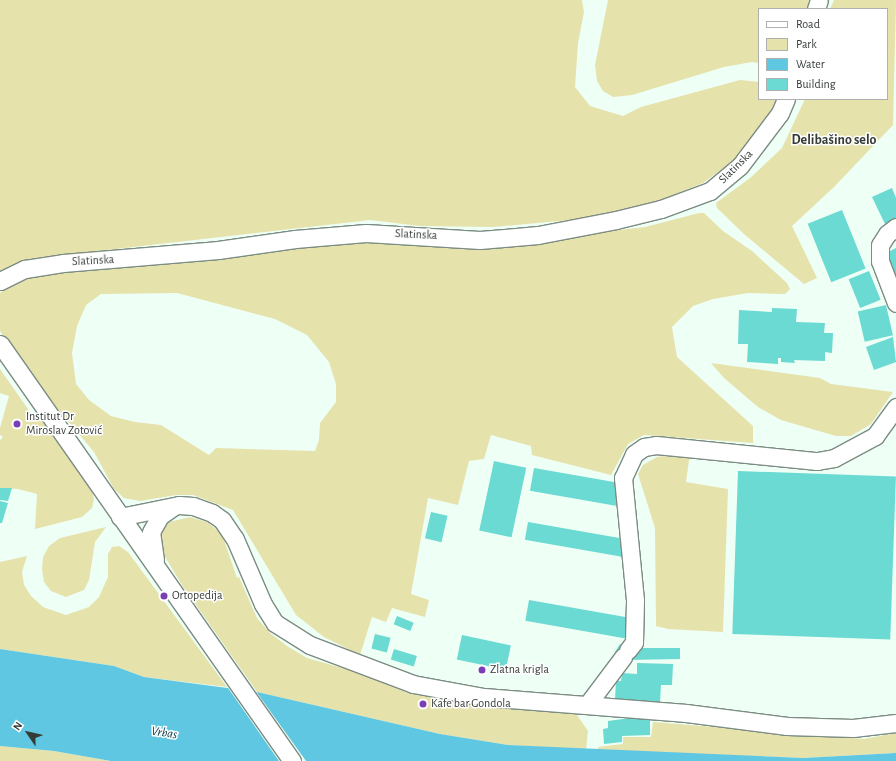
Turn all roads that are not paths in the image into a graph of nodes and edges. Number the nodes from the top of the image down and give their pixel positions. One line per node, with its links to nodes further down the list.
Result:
1 (785, 100): 3 (street, Slatinska)
2 (896, 227): 4 (street)
3 (0, 281)
4 (896, 303)
5 (0, 344): 8 (street)
6 (896, 407): 10 (street)
7 (176, 506): 8 (street); 9 (street); 10 (street)
8 (120, 517): 9 (street)
9 (163, 576): 12 (street)
10 (587, 705): 11 (street)
11 (896, 723)
12 (292, 761)

